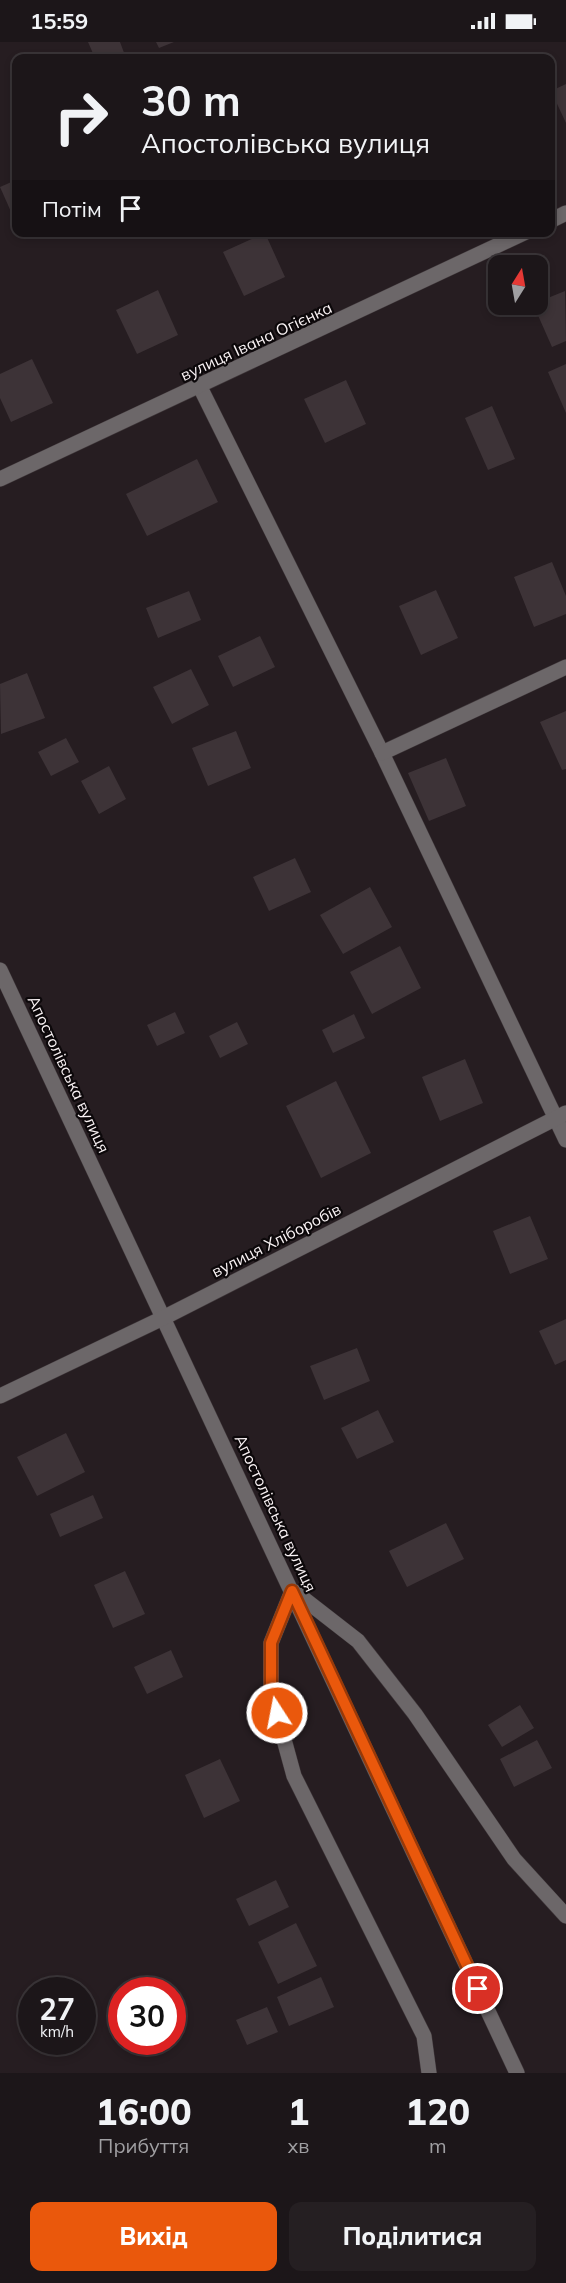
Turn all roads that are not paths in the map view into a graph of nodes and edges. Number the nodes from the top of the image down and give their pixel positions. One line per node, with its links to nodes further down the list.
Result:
1 (515, 237): 2 (street, вулиця Івана Огієнка)
2 (200, 387): 3 (street, вулиця Івана Огієнка); 5 (street)
3 (0, 478)
4 (566, 667): 5 (street)
5 (382, 753): 7 (street)
6 (0, 970): 9 (street, Апостолівська вулиця)
7 (561, 1116): 8 (street); 9 (street, вулиця Хліборобів)
8 (566, 1140)
9 (163, 1318): 10 (street, вулиця Хліборобів); 11 (street, Апостолівська вулиця)
10 (0, 1396)
11 (292, 1591): 12 (street); 13 (street); 14 (street, Апостолівська вулиця)
12 (566, 1916)
13 (429, 2073)
14 (517, 2073)

